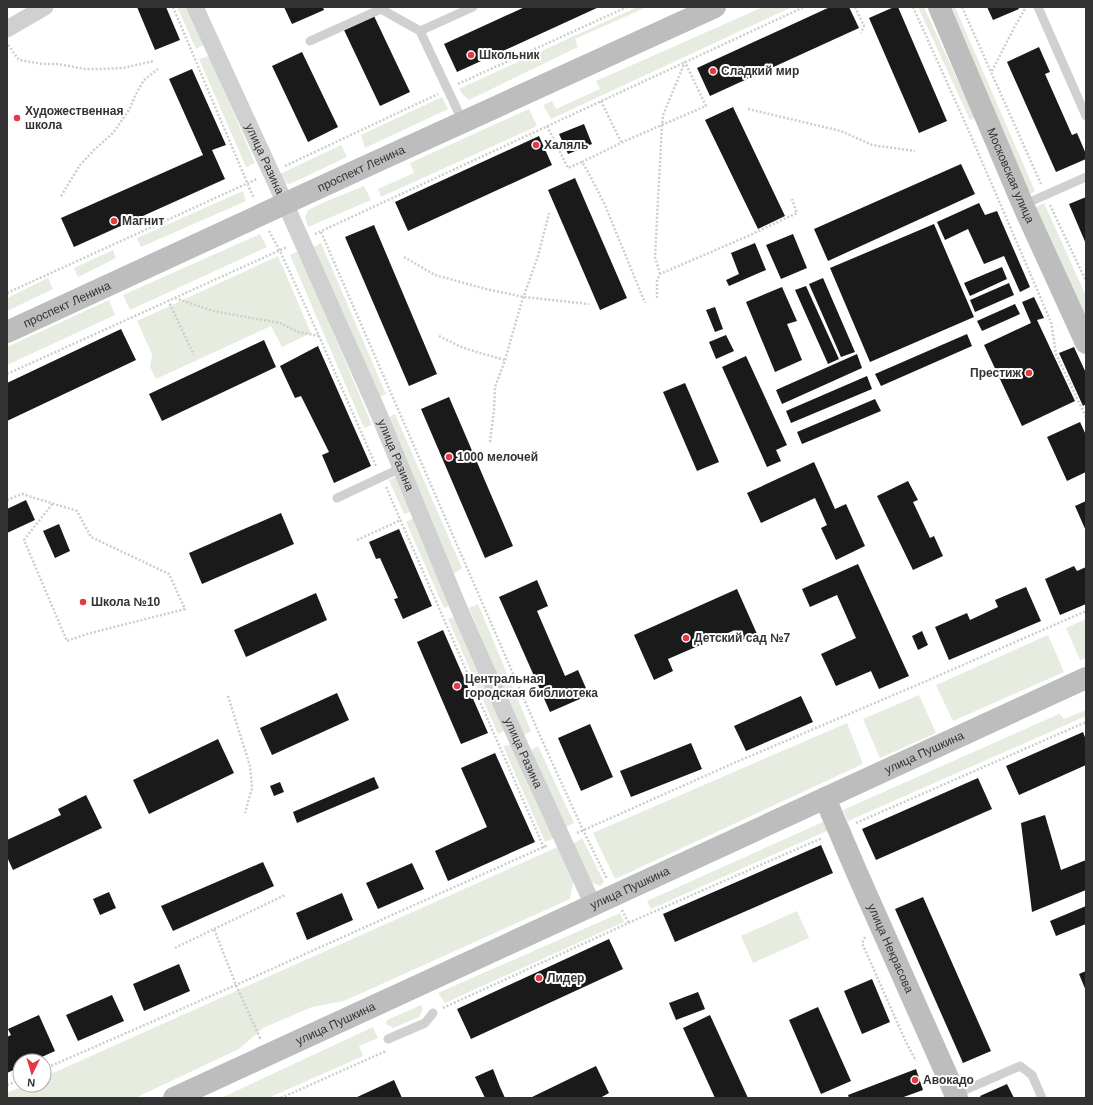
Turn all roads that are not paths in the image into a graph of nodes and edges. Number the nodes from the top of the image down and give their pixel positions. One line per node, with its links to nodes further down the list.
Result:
1 (45, 7): 7 (street)
2 (195, 7): 13 (street, улица Разина)
3 (473, 7): 8 (lane)
4 (715, 7): 11 (street, проспект Ленина)
5 (939, 7): 14 (street, Московская улица)
6 (1038, 7): 10 (lane)
7 (7, 29)
8 (420, 31): 9 (lane); 11 (lane)
9 (310, 41)
10 (1086, 116)
11 (463, 122): 13 (street, проспект Ленина)
12 (1086, 177): 14 (lane)
13 (285, 203): 15 (street, проспект Ленина); 17 (street, улица Разина)
14 (1023, 205): 16 (street, Московская улица)
15 (7, 332)
16 (1086, 343)
17 (401, 468): 18 (lane); 21 (street, улица Разина)
18 (337, 498)
19 (1086, 678): 20 (street, улица Пушкина)
20 (825, 798): 21 (street, улица Пушкина); 24 (street, улица Некрасова)
21 (593, 905): 25 (street, улица Пушкина)
22 (433, 1013): 23 (lane)
23 (388, 1039)
24 (956, 1096): 26 (lane)
25 (174, 1098)
26 (1042, 1098)

